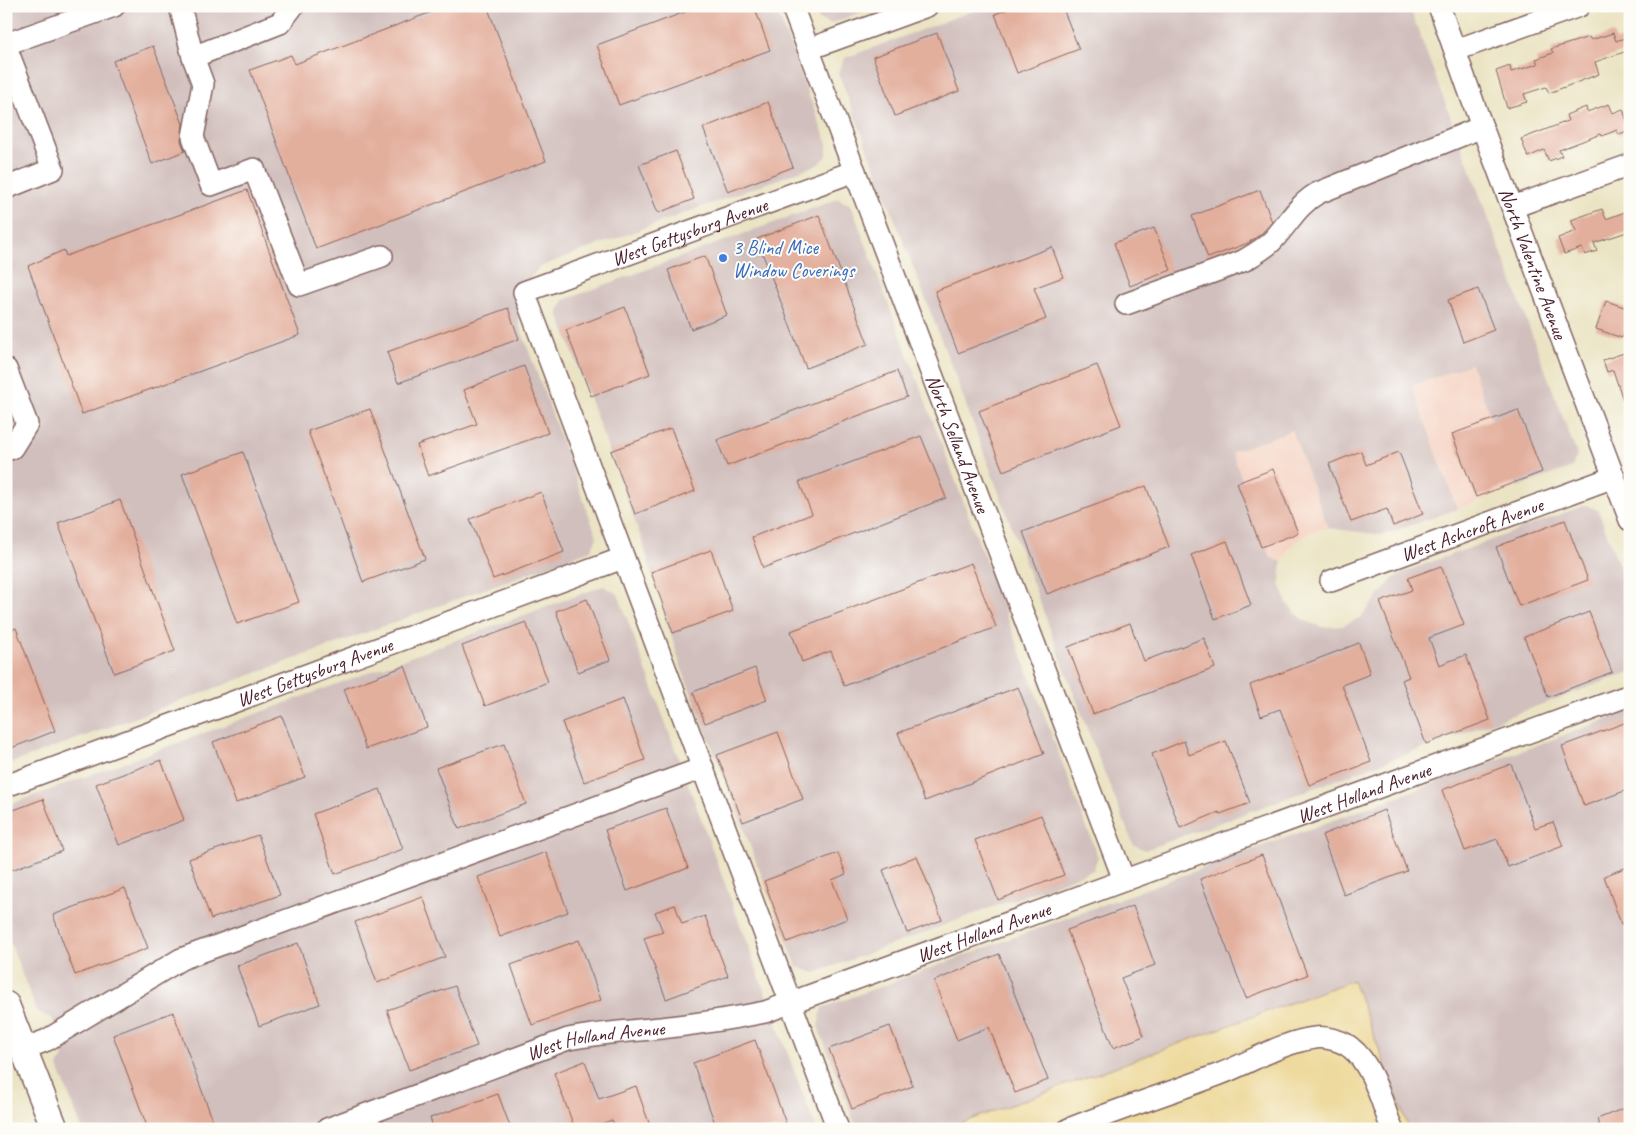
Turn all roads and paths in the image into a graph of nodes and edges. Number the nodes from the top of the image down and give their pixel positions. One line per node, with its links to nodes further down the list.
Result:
1 (114, 6): 9 (street)
2 (180, 6): 12 (street)
3 (293, 6): 12 (street)
4 (792, 6): 10 (street, North Selland Avenue)
5 (927, 6): 10 (street)
6 (1439, 6): 11 (street, North Valentine Avenue)
7 (1579, 6): 8 (street)
8 (1554, 10): 11 (street)
9 (6, 45): 16 (street)
10 (809, 49): 15 (street, North Selland Avenue)
11 (1456, 50): 13 (street, North Valentine Avenue)
12 (193, 57): 18 (street)
13 (1482, 127): 17 (street, North Valentine Avenue); 19 (street)
14 (1630, 165): 17 (street)
15 (855, 171): 24 (street, West Gettysburg Avenue); 29 (street, North Selland Avenue)
16 (6, 188)
17 (1513, 207): 22 (street, North Valentine Avenue)
18 (382, 256)
19 (1126, 304)
20 (6, 369): 21 (street)
21 (6, 450)
22 (1614, 477): 23 (street, North Valentine Avenue); 25 (street, West Ashcroft Avenue)
23 (1630, 520)
24 (624, 558): 27 (street); 28 (street, West Gettysburg Avenue)
25 (1330, 581)
26 (1630, 696): 29 (street, West Holland Avenue)
27 (703, 768): 30 (street); 32 (street)
28 (6, 786)
29 (1124, 880): 30 (street, West Holland Avenue)
30 (790, 1002): 34 (street, West Holland Avenue); 35 (street)
31 (6, 1005): 32 (main road)
32 (24, 1049): 33 (main road)
33 (55, 1129)
34 (327, 1129)
35 (838, 1129)
36 (1069, 1129): 37 (street)
37 (1392, 1129)

